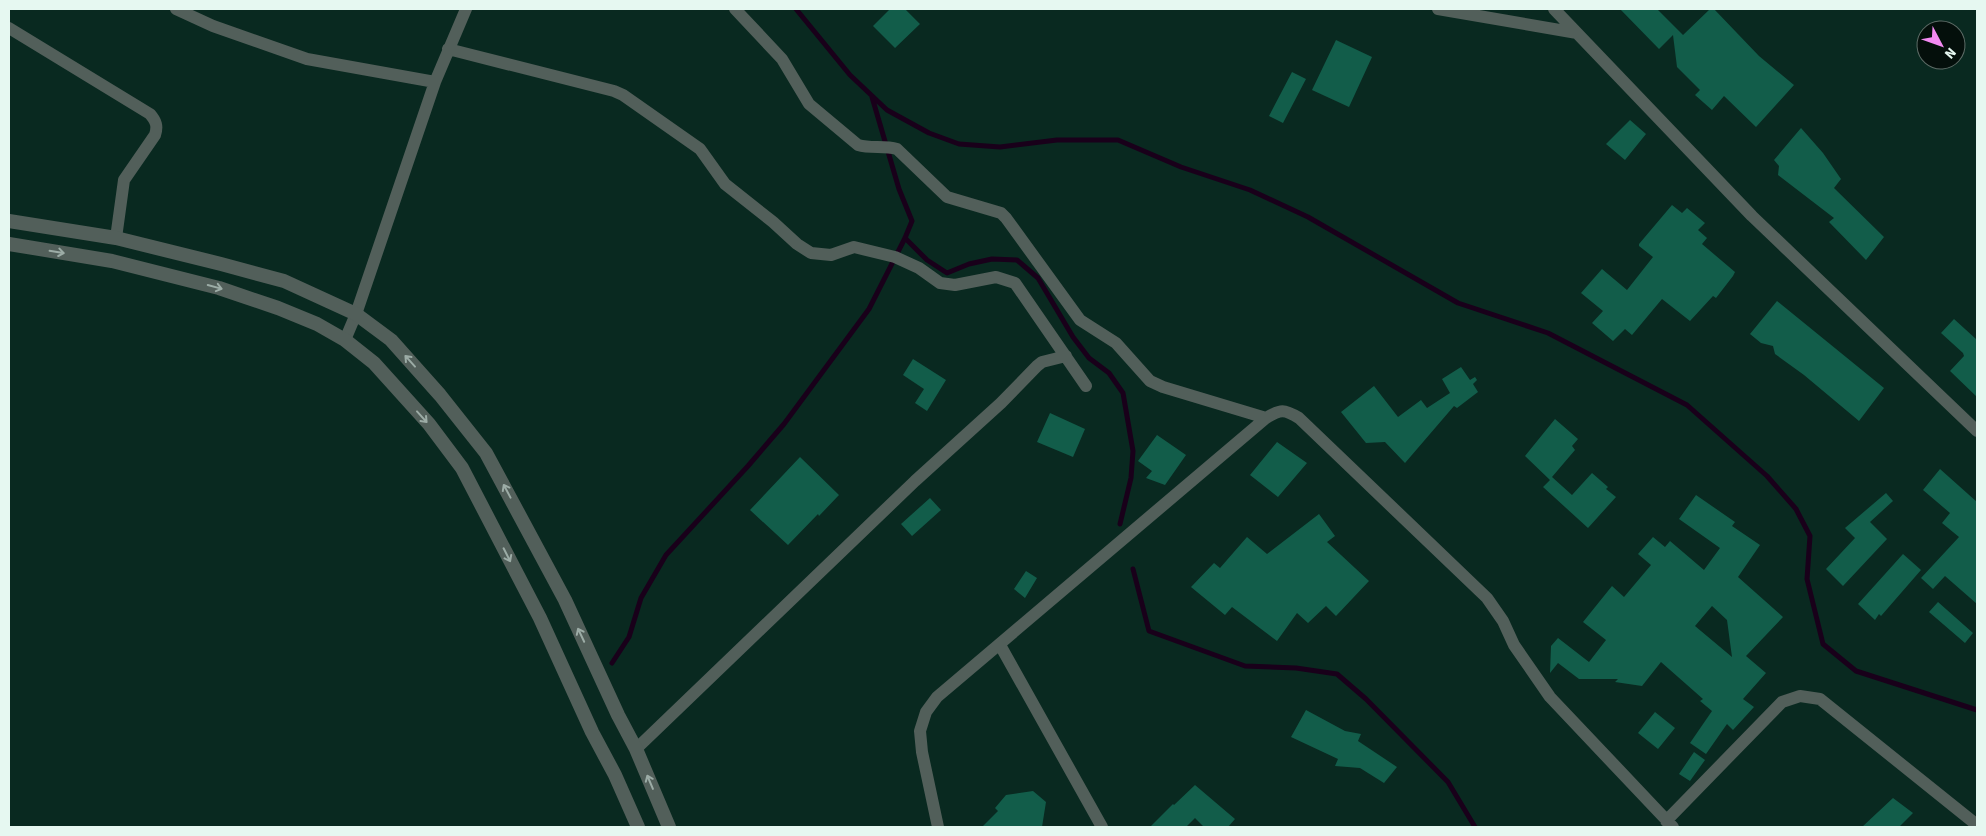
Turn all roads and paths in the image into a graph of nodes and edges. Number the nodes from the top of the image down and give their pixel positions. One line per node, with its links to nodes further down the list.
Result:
1 (176, 9): 9 (street)
2 (466, 9): 8 (street)
3 (735, 9): 17 (street)
4 (1438, 9): 7 (street)
5 (1554, 9): 7 (street)
6 (9, 28): 11 (street)
7 (1577, 33): 18 (street)
8 (448, 49): 9 (street); 15 (street)
9 (434, 82): 13 (street)
10 (9, 221): 11 (street)
11 (116, 238): 13 (street)
12 (9, 244): 14 (street, one-way to 14)
13 (356, 314): 14 (street); 20 (street, one-way to 13)
14 (345, 340): 23 (street, one-way to 23)
15 (1066, 356): 16 (street); 20 (street)
16 (1086, 386)
17 (1266, 418): 19 (street); 21 (street)
18 (1977, 432)
19 (1000, 645): 25 (street); 26 (street)
20 (636, 749): 24 (street, one-way to 20)
21 (1670, 824): 22 (street)
22 (1977, 825)
23 (638, 827)
24 (669, 827)
25 (938, 827)
26 (1102, 827)

